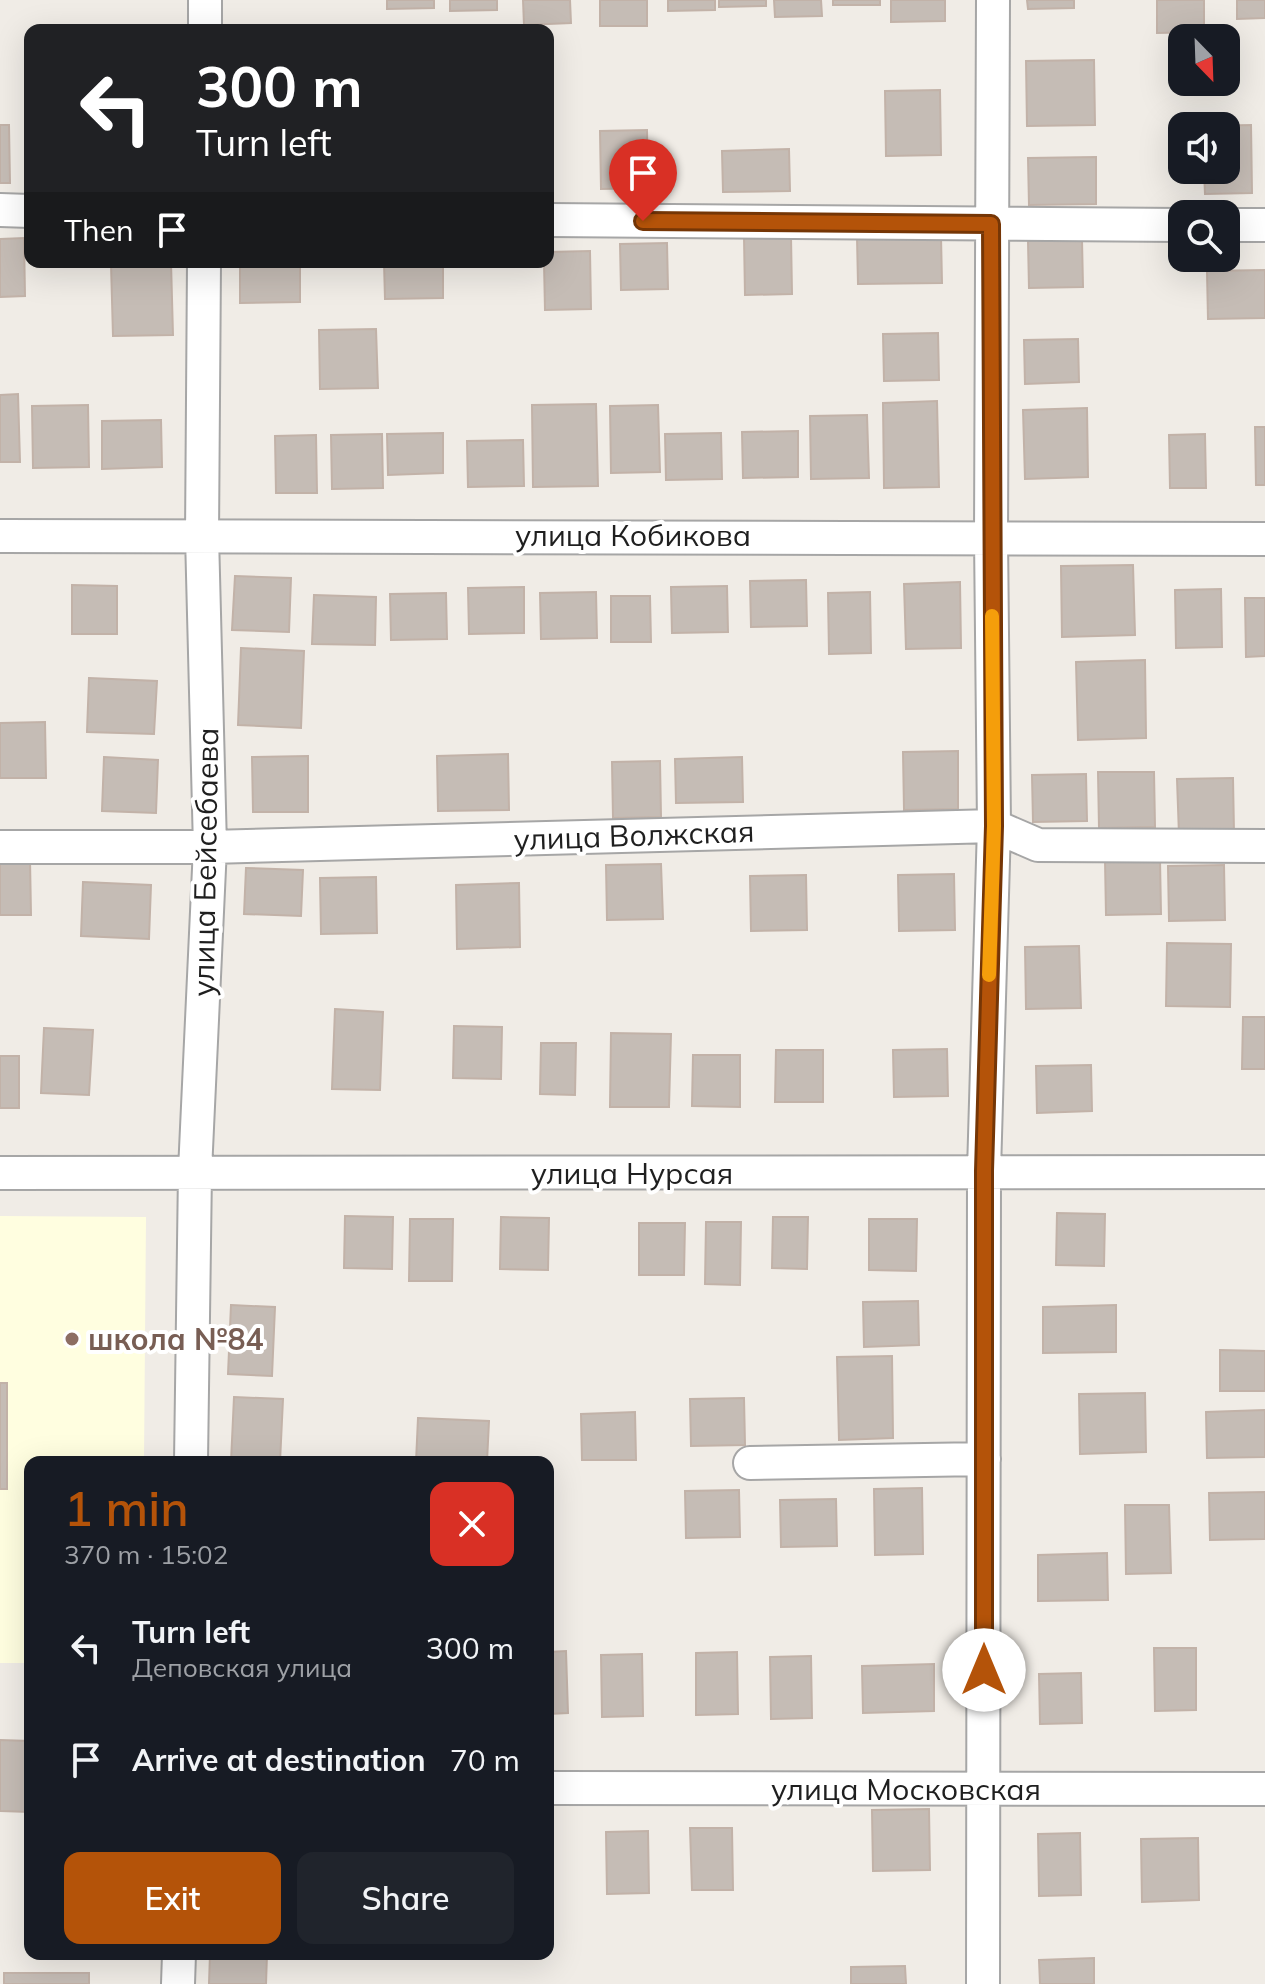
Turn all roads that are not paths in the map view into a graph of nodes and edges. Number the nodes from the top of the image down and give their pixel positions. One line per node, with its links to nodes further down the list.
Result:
1 (205, 0): 3 (street)
2 (993, 0): 7 (street)
3 (205, 24)
4 (0, 210): 5 (street)
5 (24, 211)
6 (554, 220): 7 (street)
7 (991, 224): 8 (street); 14 (street)
8 (1168, 225)
9 (1240, 225): 10 (street)
10 (1265, 225)
11 (204, 268): 13 (street, улица Бейсебаева)
12 (0, 536): 13 (street, улица Кобикова)
13 (202, 536): 14 (street, улица Кобикова); 19 (street, улица Бейсебаева)
14 (991, 537): 15 (street, улица Кобикова); 16 (street)
15 (1265, 539)
16 (994, 826): 17 (street, улица Волжская); 19 (street, улица Волжская); 21 (street)
17 (1265, 846)
18 (0, 847): 19 (street, улица Волжская)
19 (210, 847): 20 (street, улица Бейсебаева)
20 (195, 1171): 21 (street, улица Нурсая); 23 (street, улица Нурсая); 24 (street, улица Бейсебаева)
21 (984, 1171): 22 (street, улица Нурсая); 25 (street)
22 (1265, 1172)
23 (0, 1173)
24 (191, 1456)
25 (984, 1459): 26 (street); 29 (street)
26 (750, 1463)
27 (554, 1788): 29 (street, улица Московская)
28 (1265, 1789): 29 (street, улица Московская)
29 (985, 1790): 32 (street)
30 (179, 1960): 31 (street)
31 (178, 1984)
32 (983, 1984)

